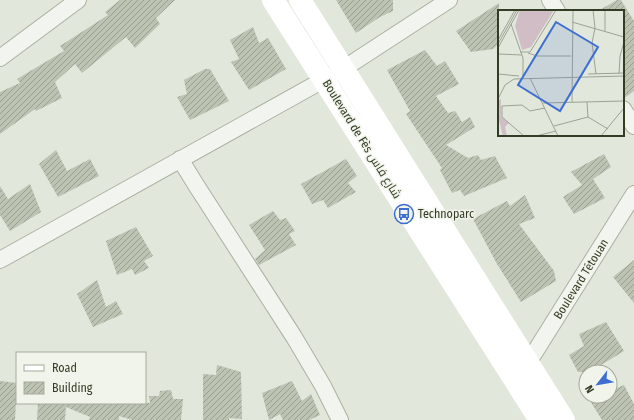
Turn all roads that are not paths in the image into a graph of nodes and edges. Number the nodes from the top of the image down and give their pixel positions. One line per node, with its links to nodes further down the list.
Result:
1 (78, 0): 7 (street)
2 (273, 0): 9 (main road, Boulevard de Fès شارع فاس)
3 (300, 0): 8 (main road, Boulevard de Fès شارع فاس)
4 (449, 0): 8 (street)
5 (550, 0): 6 (street)
6 (556, 10)
7 (0, 58)
8 (343, 69): 9 (street); 15 (main road, Boulevard de Fès شارع فاس)
9 (324, 79): 12 (street); 17 (main road, Boulevard de Fès شارع فاس)
10 (624, 111): 11 (street)
11 (634, 126)
12 (180, 159): 14 (street); 16 (street)
13 (634, 194): 15 (street, Boulevard Tétouan)
14 (0, 260)
15 (528, 363): 18 (main road, Boulevard de Fès شارع فاس)
16 (340, 420)
17 (540, 420)
18 (564, 420)

